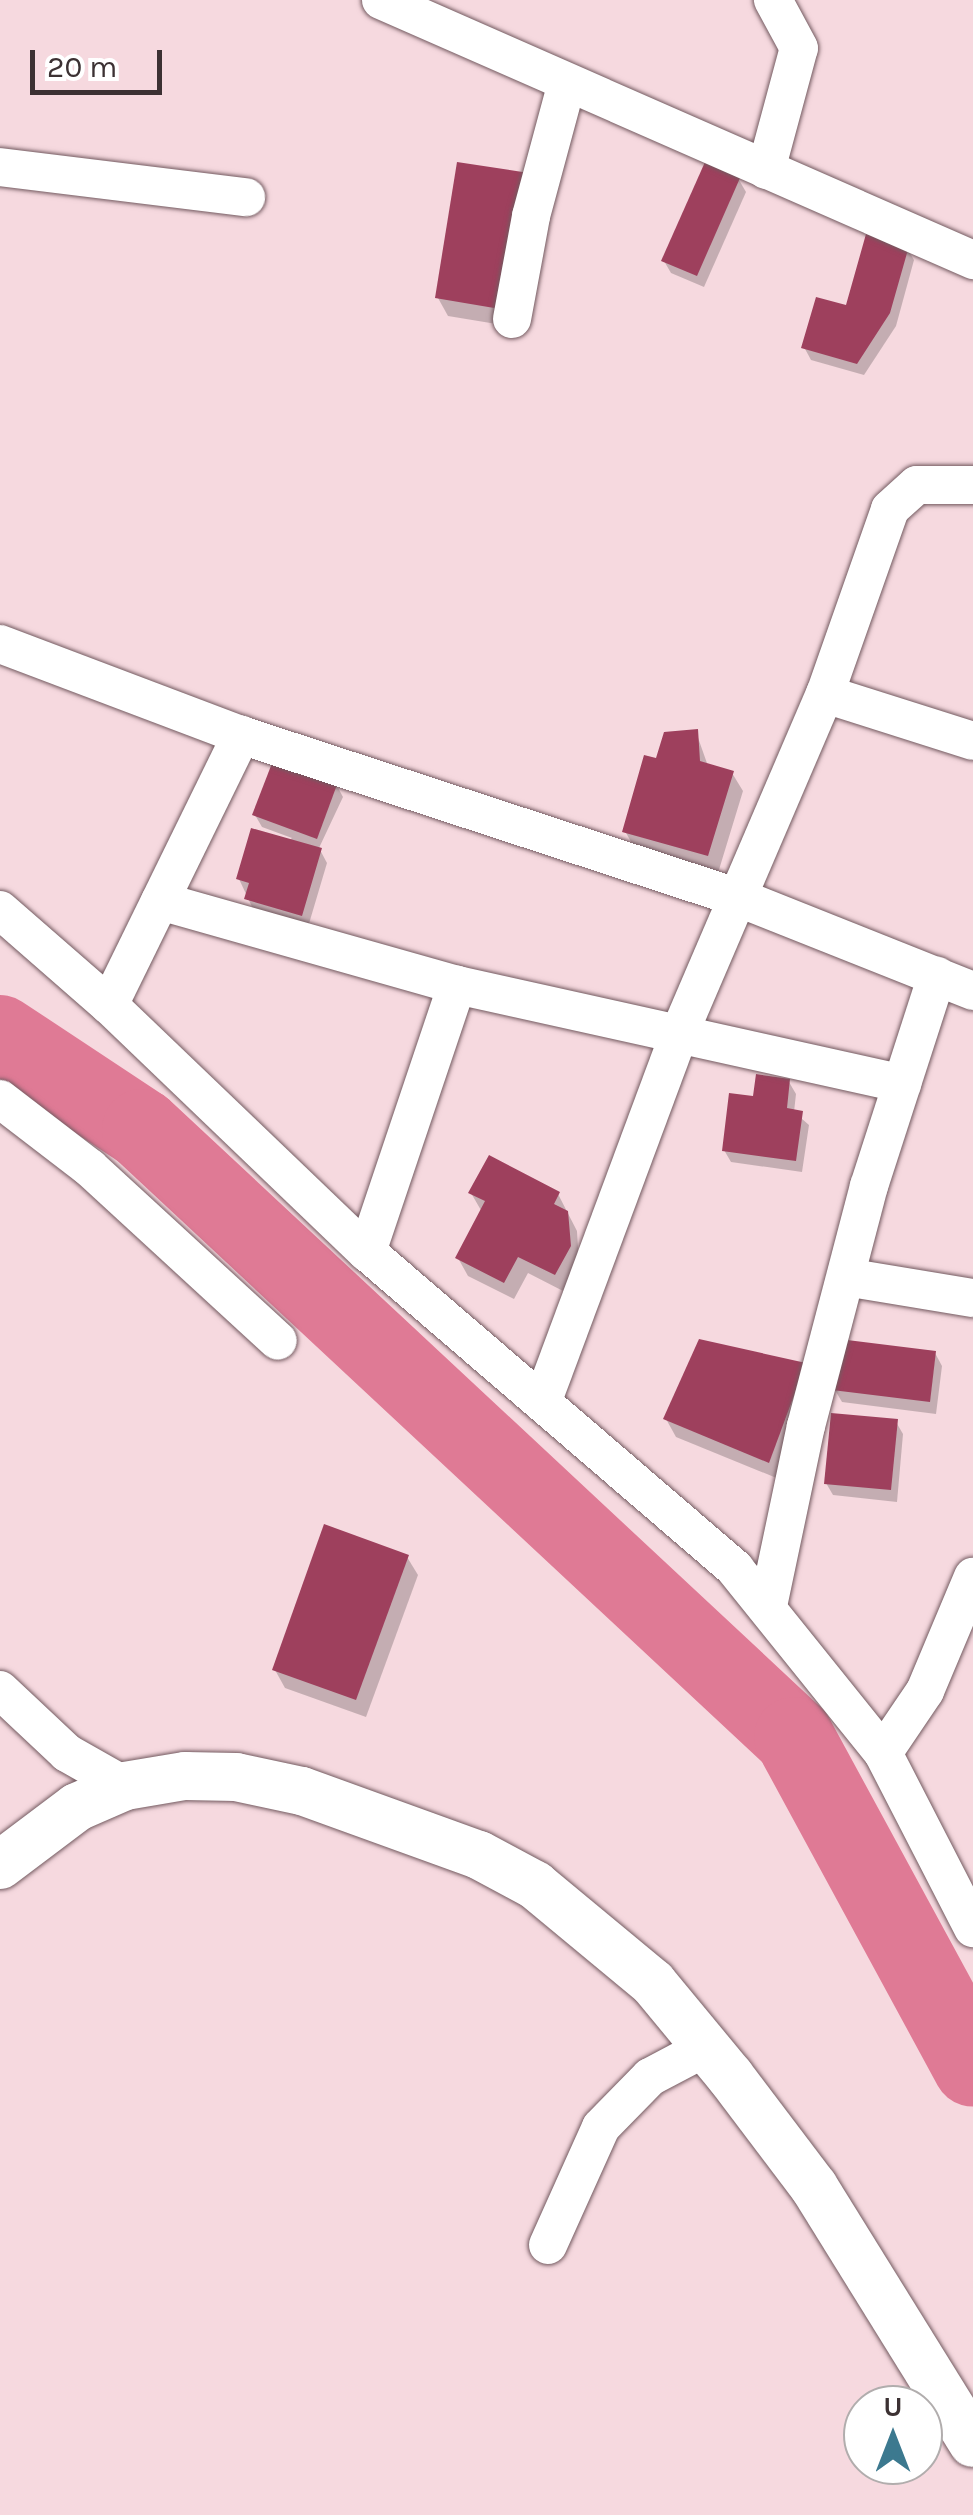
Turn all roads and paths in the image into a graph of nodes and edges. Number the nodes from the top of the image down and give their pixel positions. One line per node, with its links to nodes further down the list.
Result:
1 (381, 0): 3 (street)
2 (773, 0): 5 (street)
3 (567, 82): 5 (street); 8 (street)
4 (0, 168): 6 (street)
5 (766, 170): 7 (street)
6 (246, 196)
7 (973, 260)
8 (512, 319)
9 (973, 485): 11 (street)
10 (0, 644): 12 (street)
11 (825, 694): 13 (street); 14 (street)
12 (241, 735): 14 (street); 15 (street)
13 (973, 741)
14 (742, 899): 17 (street); 21 (street)
15 (160, 901): 18 (street); 20 (street)
16 (0, 910): 20 (street)
17 (937, 976): 19 (street); 22 (street)
18 (457, 985): 21 (street); 24 (street)
19 (973, 991)
20 (109, 1004): 24 (street)
21 (680, 1034): 22 (street); 28 (street)
22 (902, 1084): 25 (street)
23 (0, 1099): 27 (street)
24 (367, 1252): 28 (street)
25 (846, 1277): 26 (street); 30 (street)
26 (973, 1298)
27 (278, 1342)
28 (543, 1400): 30 (street)
29 (973, 1578): 32 (street)
30 (768, 1606): 32 (street)
31 (0, 1690): 33 (street)
32 (883, 1753): 35 (street)
33 (124, 1786): 34 (street); 36 (street)
34 (0, 1866)
35 (973, 1928)
36 (707, 2047): 37 (street); 38 (street)
37 (548, 2246)
38 (973, 2443)

